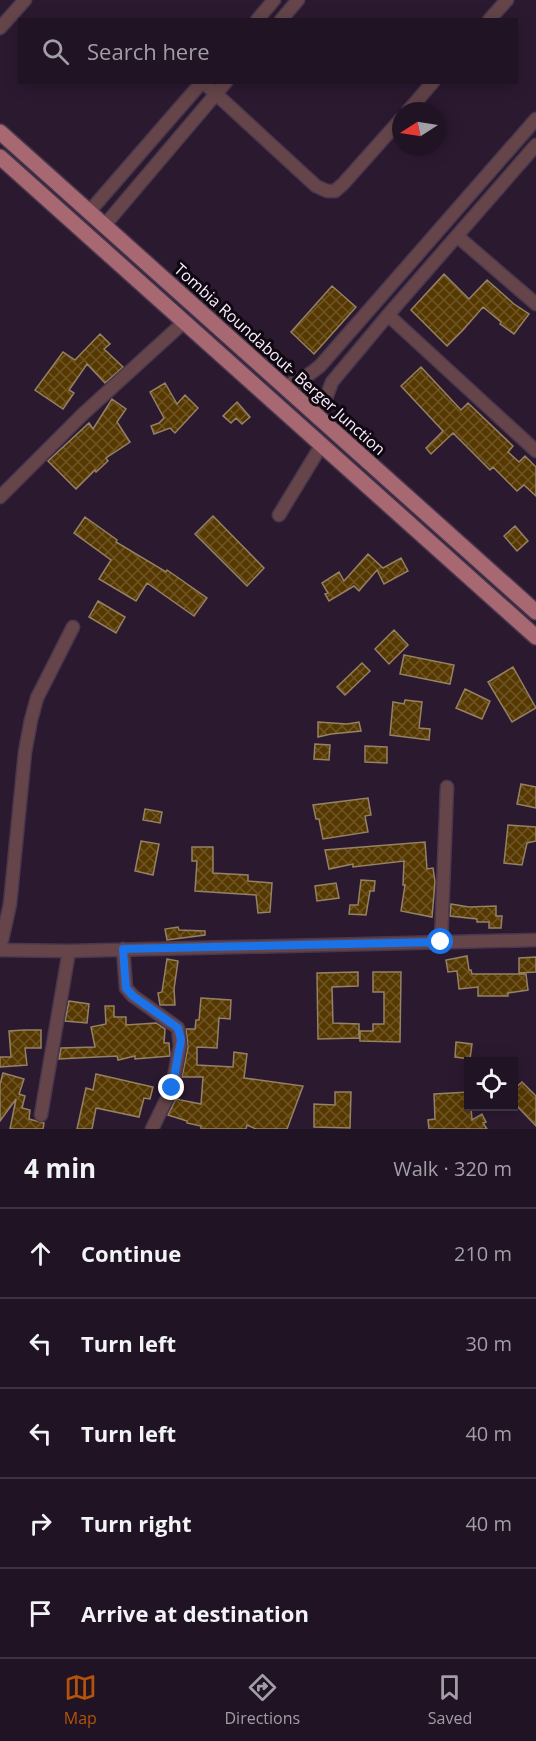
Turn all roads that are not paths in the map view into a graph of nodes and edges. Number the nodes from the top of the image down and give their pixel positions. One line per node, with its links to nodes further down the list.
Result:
1 (25, 0): 8 (street)
2 (274, 0): 5 (street)
3 (298, 0): 6 (street)
4 (507, 0): 7 (street)
5 (259, 18)
6 (283, 18)
7 (491, 18)
8 (0, 28)
9 (200, 84): 20 (street)
10 (204, 84): 13 (street)
11 (224, 84): 13 (street)
12 (431, 84): 14 (street)
13 (216, 94): 16 (street); 21 (street)
14 (416, 102)
15 (536, 118): 26 (street)
16 (392, 128)
17 (0, 132): 20 (main road, Tombia Roundabout- Berger Junction)
18 (533, 154): 22 (street)
19 (0, 157): 25 (main road)
20 (89, 212): 21 (main road, Tombia Roundabout- Berger Junction)
21 (104, 226): 26 (main road, Tombia Roundabout- Berger Junction)
22 (457, 236): 23 (street); 24 (street)
23 (536, 304)
24 (388, 315): 27 (street); 29 (street)
25 (183, 323): 28 (main road); 30 (street)
26 (284, 387): 27 (main road, Tombia Roundabout- Berger Junction)
27 (318, 419): 32 (main road, Tombia Roundabout- Berger Junction)
28 (321, 446): 31 (street); 34 (main road)
29 (536, 451)
30 (0, 497)
31 (279, 515)
32 (536, 612)
33 (73, 627): 39 (street)
34 (536, 638)
35 (447, 787): 37 (street)
36 (536, 940): 37 (street)
37 (441, 942): 38 (street)
38 (123, 949): 40 (street); 42 (street)
39 (0, 950): 40 (street)
40 (69, 951): 41 (street)
41 (41, 1115)
42 (152, 1129)

